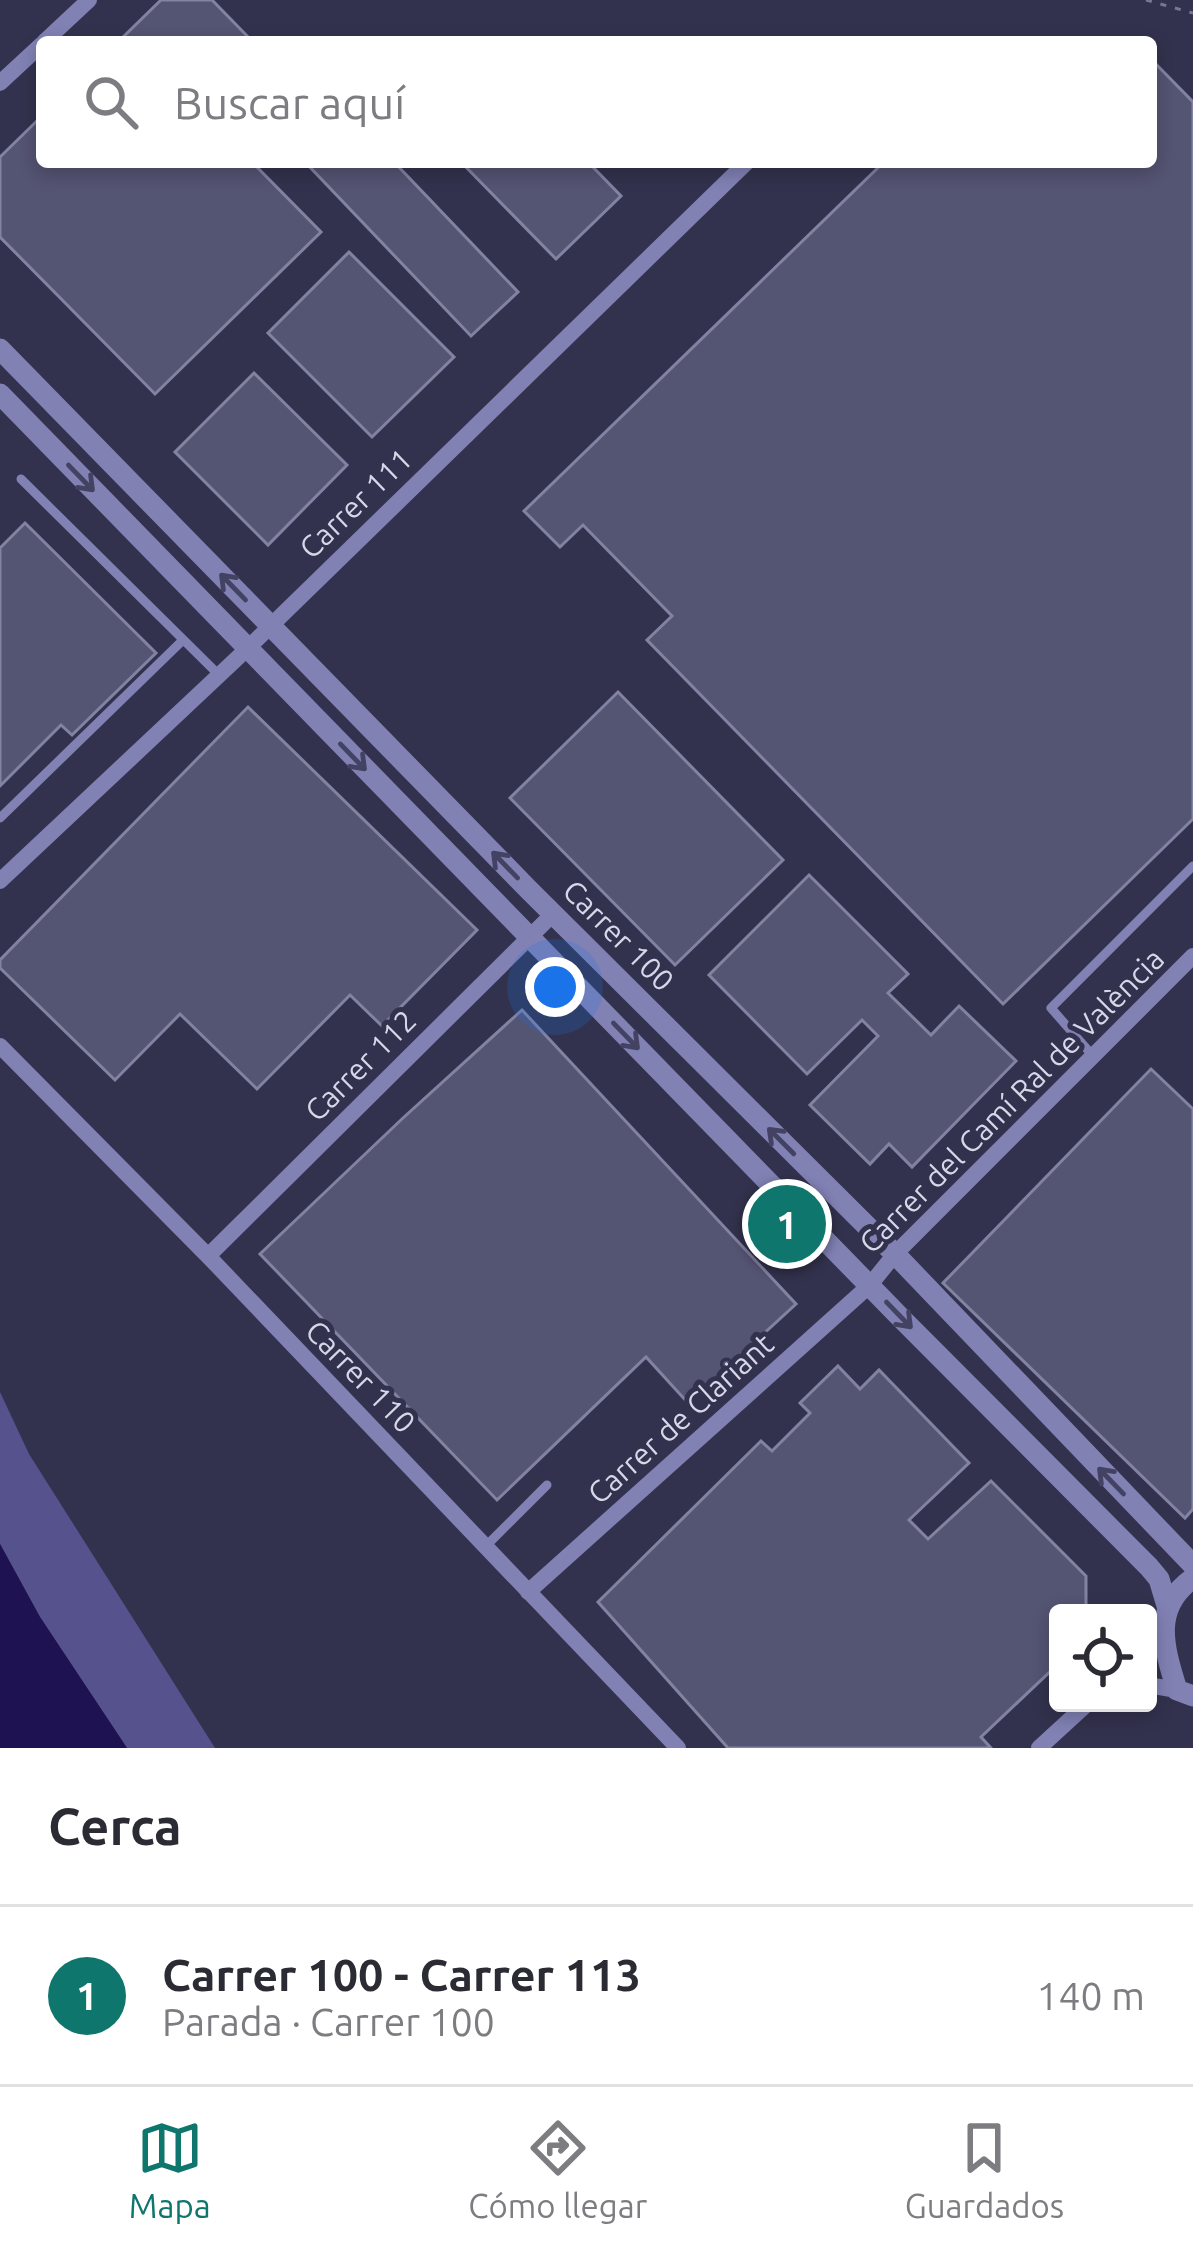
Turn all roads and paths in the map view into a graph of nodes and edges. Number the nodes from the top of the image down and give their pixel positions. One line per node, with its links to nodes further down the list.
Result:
1 (89, 0): 4 (street)
2 (1146, 0): 3 (path)
3 (1193, 13)
4 (50, 36)
5 (36, 50): 6 (street)
6 (0, 83)
7 (741, 168): 11 (street, Carrer 111)
8 (0, 349): 11 (street, Carrer 100, one-way to 8)
9 (0, 394): 13 (street, one-way to 13)
10 (21, 479): 12 (lane)
11 (270, 626): 13 (street, Carrer 111); 18 (street, Carrer 100, one-way to 11)
12 (183, 640): 14 (lane); 15 (lane)
13 (248, 648): 14 (street, Carrer 111); 19 (street, one-way to 19)
14 (219, 675): 17 (street, Carrer 111)
15 (0, 818)
16 (1193, 866): 22 (lane)
17 (0, 881)
18 (553, 914): 19 (street, Carrer 112); 23 (street, Carrer 100, one-way to 18)
19 (529, 937): 24 (street, Carrer 112); 25 (street, one-way to 25)
20 (1193, 956): 22 (street, Carrer del Camí Ral de València)
21 (0, 1046): 24 (street, Carrer 110)
22 (1093, 1057): 23 (street, Carrer del Camí Ral de València)
23 (895, 1254): 25 (street, Carrer del Camí Ral de València); 28 (street, Carrer 100, one-way to 23)
24 (208, 1256): 27 (street, Carrer 110)
25 (870, 1285): 30 (street, Carrer de Clariant); 31 (street, one-way to 31)
26 (547, 1485): 27 (lane)
27 (484, 1547): 30 (street, Carrer 110)
28 (1193, 1565)
29 (1193, 1578): 31 (street)
30 (528, 1592): 34 (street, Carrer 110)
31 (1160, 1626): 32 (street)
32 (1185, 1693)
33 (1078, 1712): 35 (street)
34 (678, 1748)
35 (1039, 1748)

